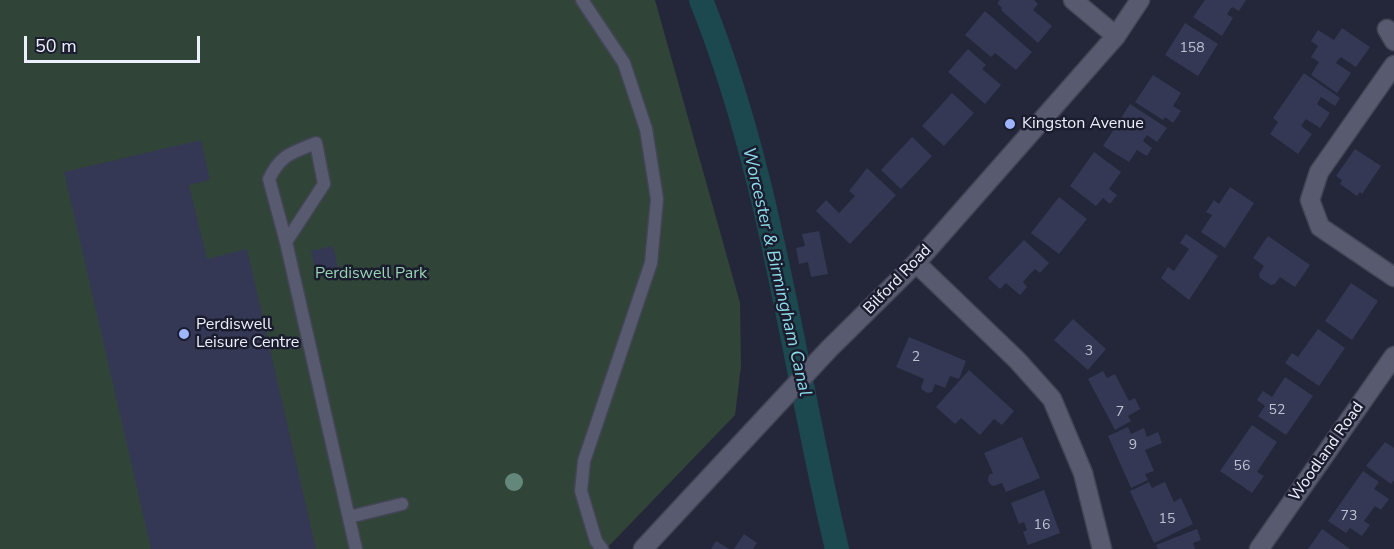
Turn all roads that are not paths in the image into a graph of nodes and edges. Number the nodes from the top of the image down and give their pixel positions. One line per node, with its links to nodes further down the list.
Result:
1 (582, 0): 13 (lane)
2 (1073, 0): 4 (street)
3 (1140, 0): 4 (street, Bilford Road)
4 (1116, 36): 7 (street, Bilford Road)
5 (1394, 65): 8 (street)
6 (286, 242): 6 (lane); 11 (lane)
7 (916, 263): 14 (street, Bilford Road); 15 (street)
8 (1394, 277)
9 (1394, 356): 16 (street, Woodland Road)
10 (402, 504): 11 (lane)
11 (349, 517): 12 (lane)
12 (356, 549)
13 (603, 549)
14 (643, 549)
15 (1102, 549)
16 (1259, 549)

